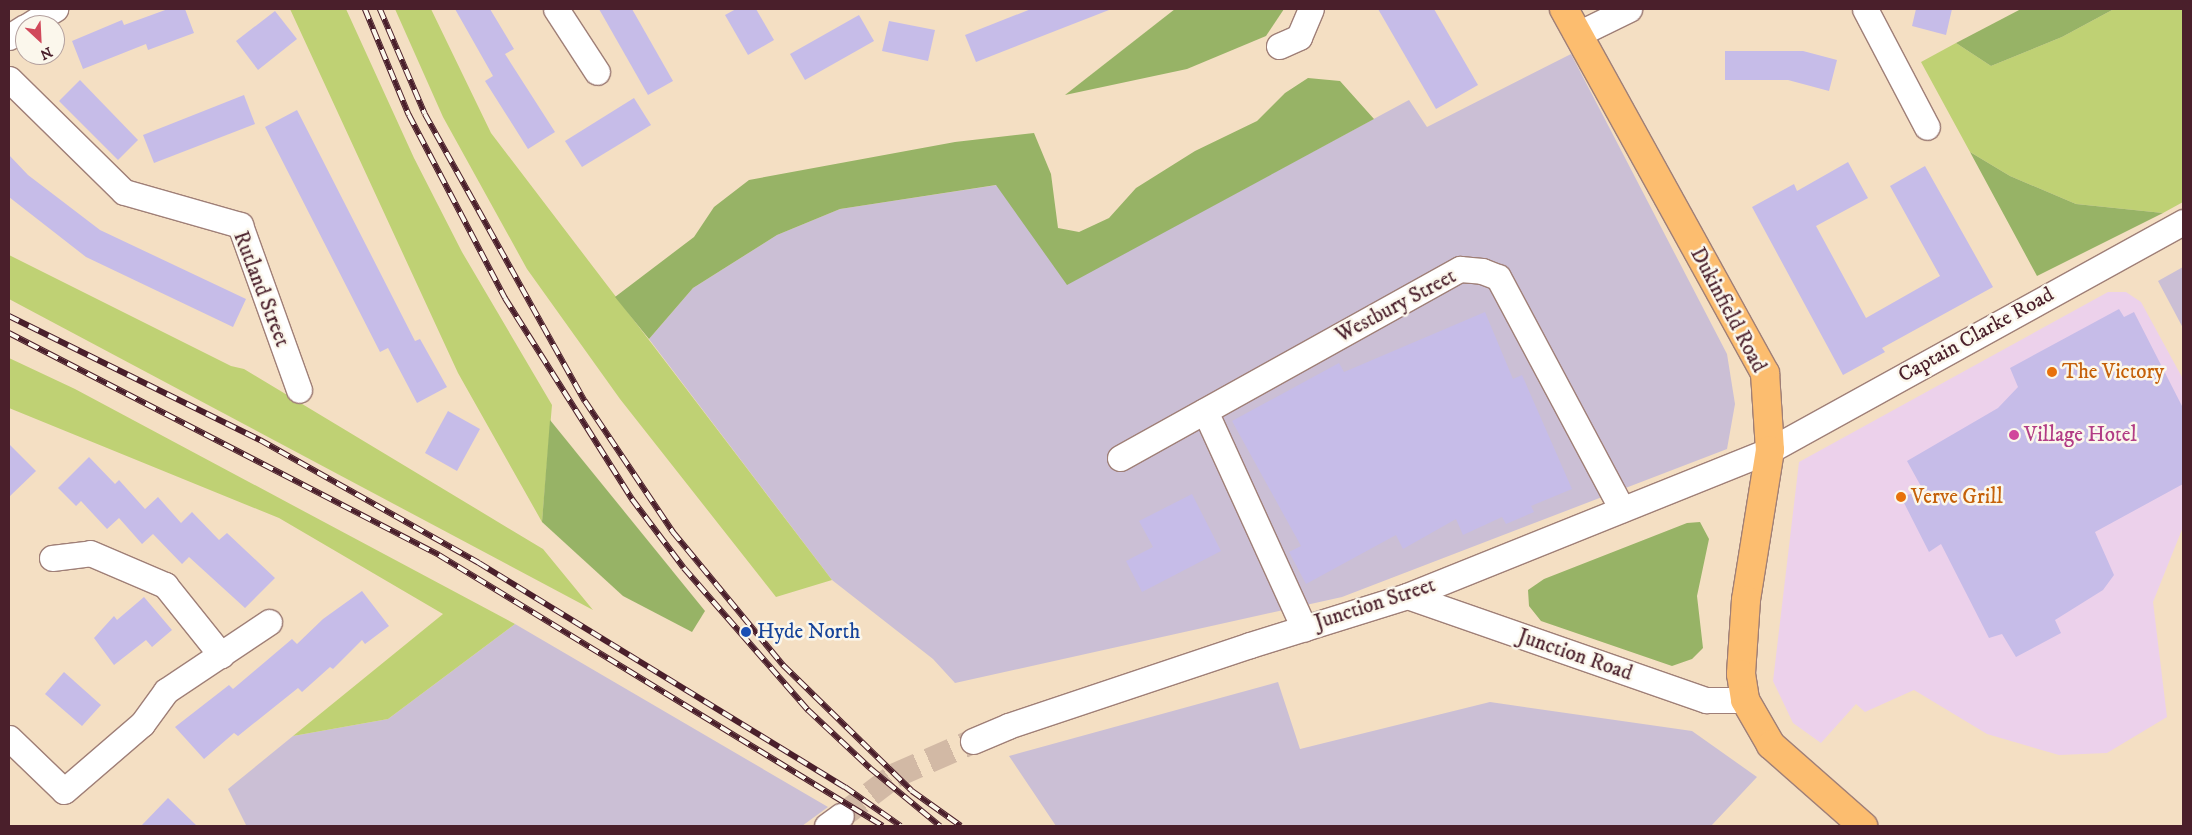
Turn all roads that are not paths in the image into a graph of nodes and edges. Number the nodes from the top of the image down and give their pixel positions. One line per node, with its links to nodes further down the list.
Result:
1 (556, 9): 8 (street)
2 (1311, 9): 7 (street)
3 (1564, 9): 6 (main road, Dukinfield Road)
4 (1629, 9): 6 (street)
5 (1865, 9): 10 (street)
6 (1578, 34): 14 (main road, Dukinfield Road)
7 (1279, 46)
8 (597, 72)
9 (9, 79): 12 (street, Rutland Street)
10 (1926, 126)
11 (2183, 222): 14 (street, Captain Clarke Road)
12 (299, 390)
13 (1204, 411): 15 (street, Westbury Street); 16 (street, Westbury Street); 20 (street)
14 (1770, 450): 16 (street, Junction Street); 22 (main road, Dukinfield Road)
15 (1120, 458)
16 (1622, 509): 18 (street, Junction Street)
17 (52, 558): 21 (street)
18 (1407, 596): 20 (street, Junction Street); 22 (street, Junction Road)
19 (269, 622): 21 (street)
20 (1304, 628): 24 (street, Junction Street)
21 (221, 655): 23 (street)
22 (1746, 700): 25 (main road, Dukinfield Road)
23 (9, 738)
24 (973, 742)
25 (1863, 826)

